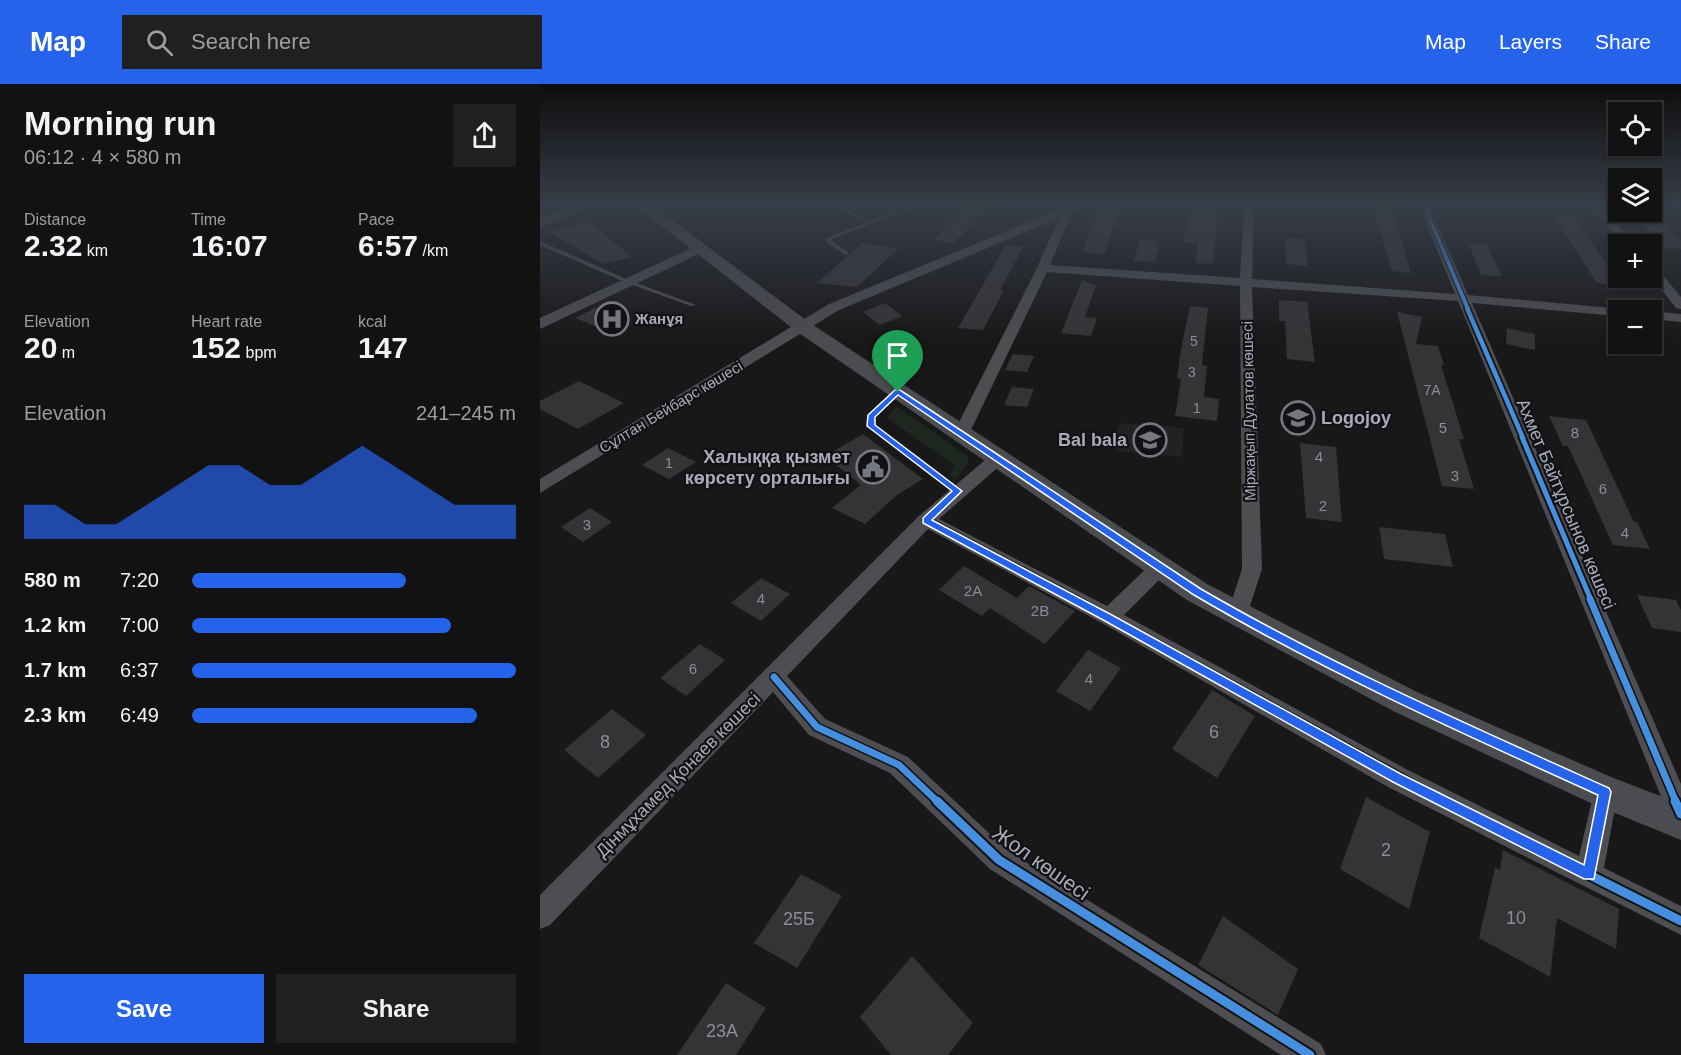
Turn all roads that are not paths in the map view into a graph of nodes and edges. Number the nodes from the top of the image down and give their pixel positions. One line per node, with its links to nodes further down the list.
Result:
1 (557, 250): 11 (lane)
2 (695, 250): 11 (street)
3 (700, 250): 21 (main road)
4 (842, 250): 9 (lane)
5 (972, 250): 21 (street, Сұлтан Бейбарс көшесі)
6 (1050, 250): 10 (street)
7 (1247, 250): 13 (street, Міржақып Дулатов көшесі)
8 (1443, 250): 14 (street, Ахмет Байтұрсынов көшесі)
9 (846, 253)
10 (1043, 268): 13 (street); 23 (street)
11 (629, 282): 15 (lane); 20 (street)
12 (1662, 282): 16 (street)
13 (1246, 284): 14 (street); 29 (street, Міржақып Дулатов көшесі)
14 (1463, 298): 17 (street); 33 (street, Ахмет Байтұрсынов көшесі)
15 (693, 305)
16 (1681, 305)
17 (1608, 311)
18 (1662, 316): 19 (street)
19 (1681, 318)
20 (540, 324)
21 (803, 327): 22 (main road); 25 (street, Сұлтан Бейбарс көшесі)
22 (898, 392): 23 (main road); 26 (lane)
23 (961, 434): 24 (main road)
24 (997, 459): 26 (street, Дінмұхамед Қонаев көшесі); 28 (main road)
25 (540, 487)
26 (958, 491): 27 (street, Дінмұхамед Қонаев көшесі)
27 (926, 520): 30 (street); 31 (street, Дінмұхамед Қонаев көшесі)
28 (1160, 567): 29 (main road); 30 (street)
29 (1237, 615): 32 (main road)
30 (1109, 618): 35 (street)
31 (774, 677): 36 (street, Дінмұхамед Қонаев көшесі); 38 (street, Жол көшесі)
32 (1605, 792): 34 (main road); 35 (street)
33 (1681, 814)
34 (1681, 822)
35 (1589, 875): 37 (street)
36 (540, 915)
37 (1681, 921)
38 (1310, 1055)

